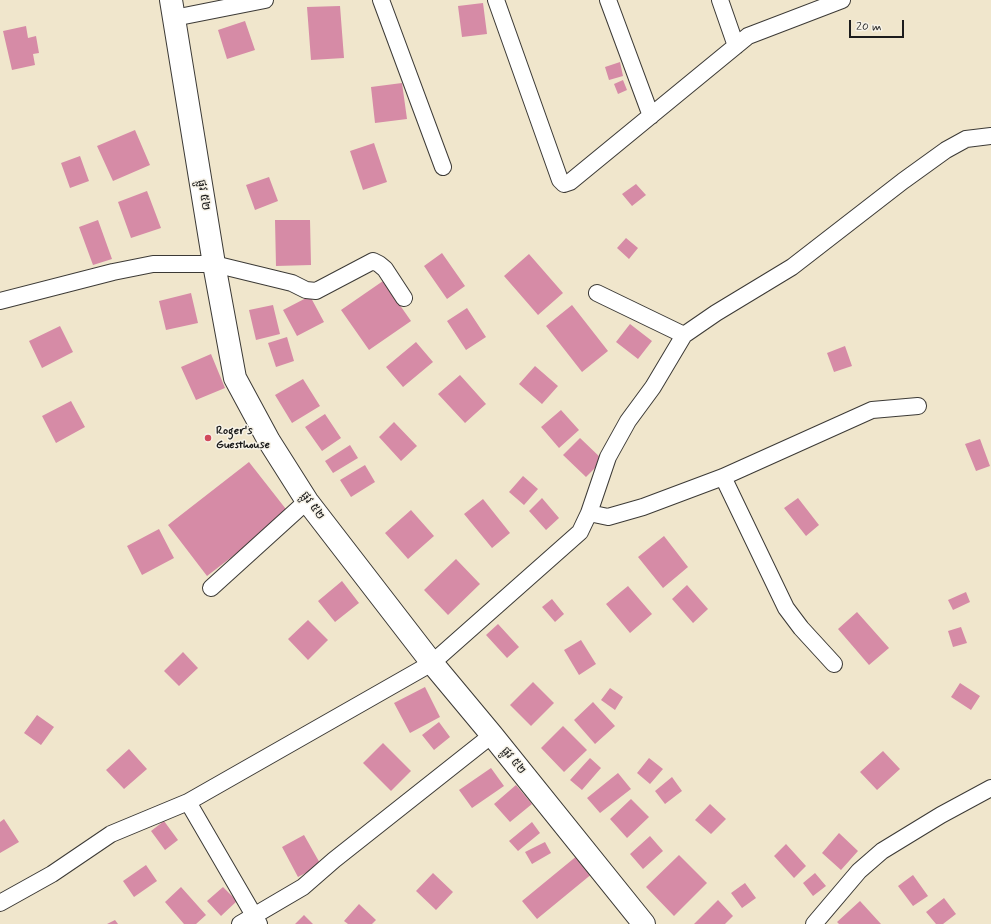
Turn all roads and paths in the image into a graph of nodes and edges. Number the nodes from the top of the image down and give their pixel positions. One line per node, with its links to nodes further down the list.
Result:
1 (265, 0): 7 (street)
2 (381, 0): 11 (street)
3 (496, 0): 9 (street)
4 (608, 0): 9 (street)
5 (720, 0): 8 (street)
6 (837, 1): 8 (street)
7 (173, 9): 12 (street, ផ្លូវ ៥២)
8 (736, 46): 9 (street)
9 (651, 116)
10 (991, 137): 16 (street)
11 (443, 167)
12 (214, 264): 14 (street); 15 (street); 19 (street, ផ្លូវ ៥២)
13 (597, 293): 16 (street)
14 (404, 298)
15 (0, 301)
16 (684, 335): 20 (street)
17 (918, 406): 18 (street)
18 (723, 477): 20 (street); 23 (street)
19 (308, 501): 21 (street); 22 (street, ផ្លូវ ៥២)
20 (589, 513): 22 (street)
21 (211, 588)
22 (432, 663): 24 (street, ផ្លូវ ៥២); 26 (street)
23 (834, 664)
24 (492, 735): 28 (street); 29 (street, ផ្លូវ ៥២)
25 (991, 788): 30 (street)
26 (188, 802): 27 (street); 28 (street)
27 (0, 903)
28 (251, 921)
29 (644, 924)
30 (814, 924)

